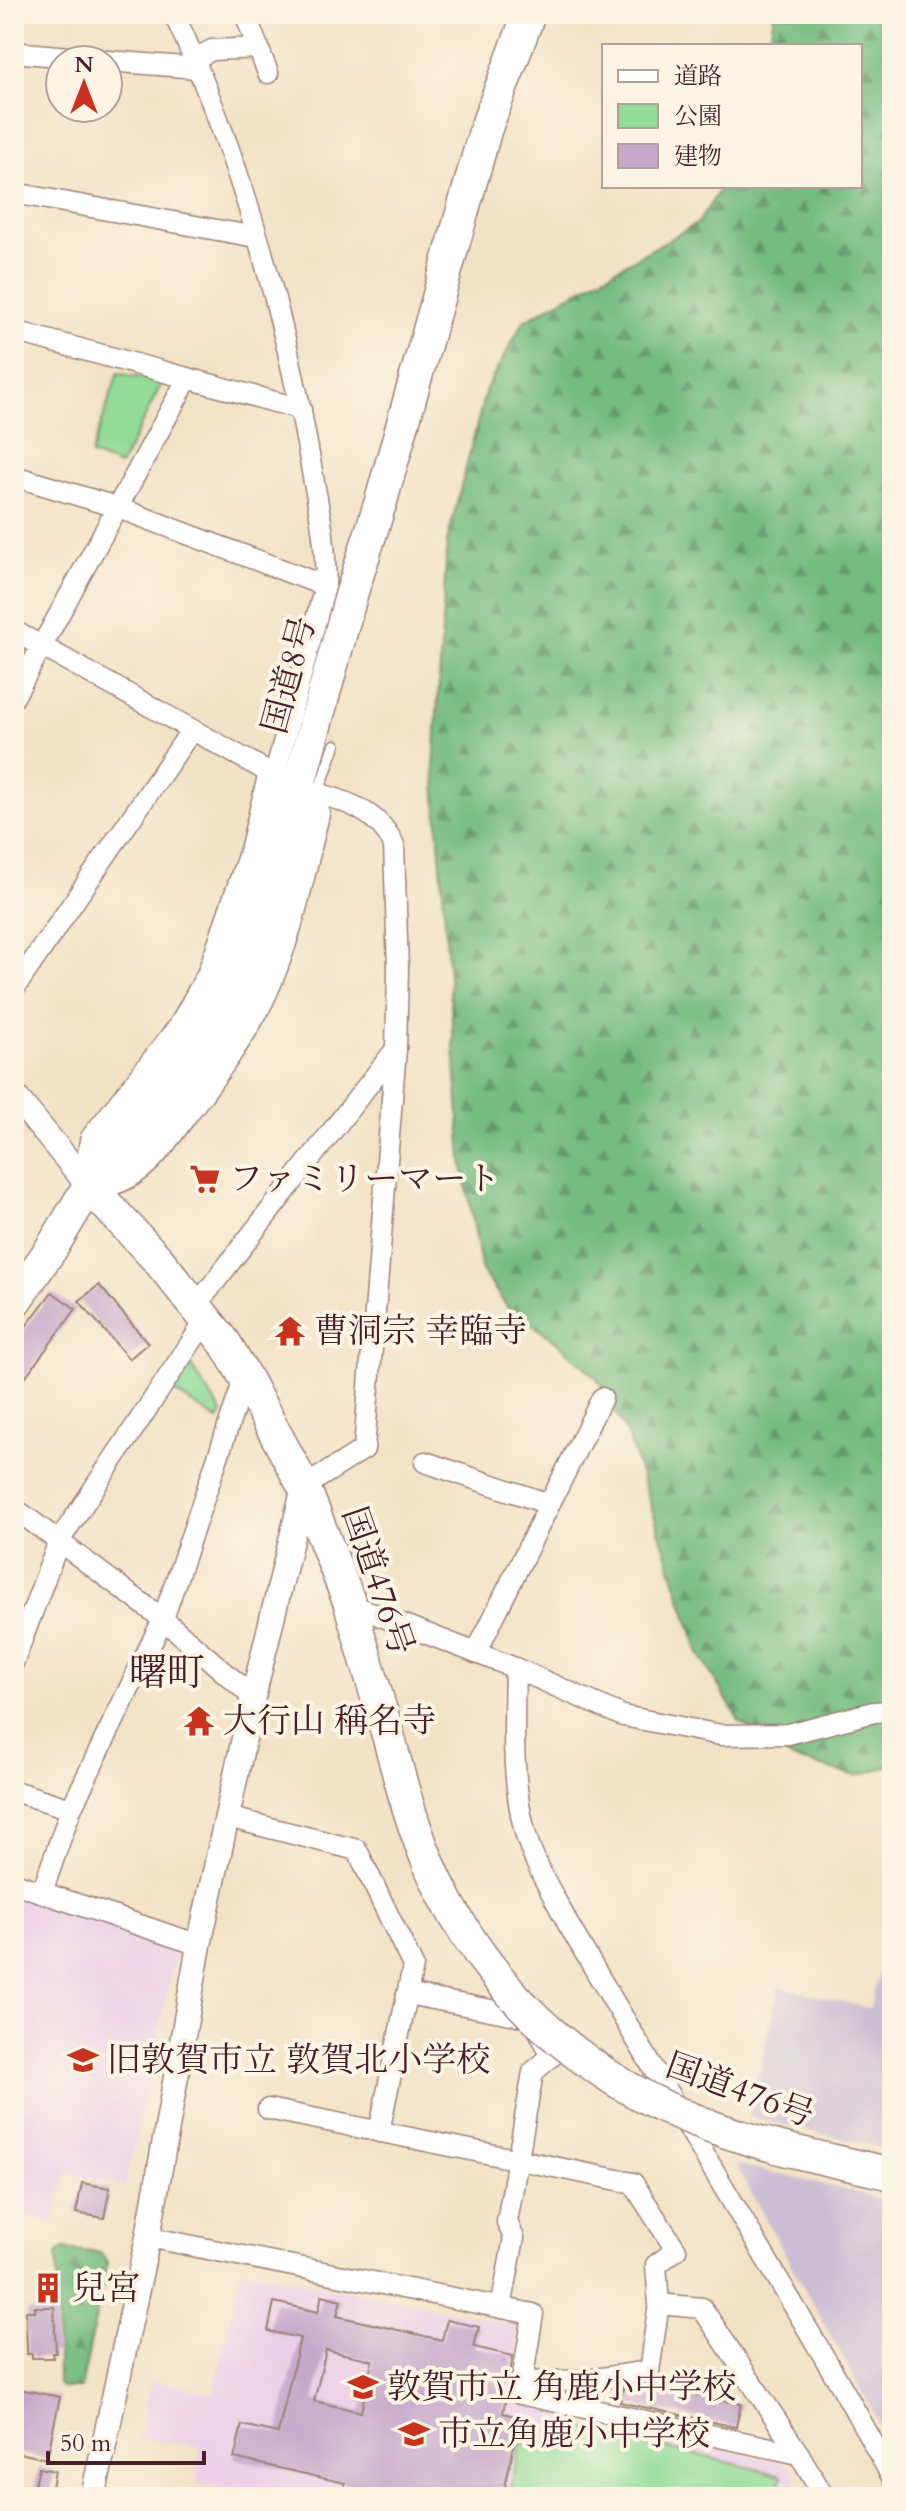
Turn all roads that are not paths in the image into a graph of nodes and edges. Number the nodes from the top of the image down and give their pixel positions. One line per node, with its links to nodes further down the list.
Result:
1 (174, 14): 8 (street)
2 (245, 14): 4 (street)
3 (529, 14): 17 (highway, 国道8号)
4 (259, 48): 8 (street); 9 (street)
5 (14, 52): 6 (street)
6 (44, 55)
7 (124, 62): 8 (street)
8 (196, 64): 11 (street)
9 (268, 73)
10 (14, 193): 11 (street)
11 (256, 237): 14 (street)
12 (14, 331): 13 (street)
13 (188, 378): 14 (street); 16 (street)
14 (301, 409): 17 (street)
15 (15, 477): 16 (street)
16 (116, 507): 17 (street); 19 (street)
17 (338, 589): 23 (street); 28 (highway, 国道8号)
18 (14, 631): 19 (street)
19 (42, 646): 20 (street); 21 (street)
20 (14, 697)
21 (191, 731): 23 (street); 25 (street)
22 (335, 745): 24 (lane)
23 (280, 779): 28 (highway)
24 (315, 793): 26 (street); 28 (highway)
25 (14, 989)
26 (396, 1049): 30 (street); 34 (street)
27 (14, 1095): 28 (street)
28 (89, 1186): 29 (highway, 国道8号); 30 (highway, 国道476号)
29 (14, 1302)
30 (201, 1313): 31 (highway, 国道476号); 37 (street)
31 (245, 1377): 34 (highway, 国道476号); 39 (street)
32 (602, 1398): 35 (street)
33 (425, 1462): 35 (street)
34 (304, 1487): 38 (highway, 国道476号); 43 (street)
35 (549, 1504): 40 (street)
36 (14, 1508): 37 (street)
37 (59, 1541): 39 (street); 41 (street)
38 (350, 1604): 40 (street); 55 (highway, 国道476号, bridge)
39 (163, 1619): 43 (street); 46 (street)
40 (476, 1653): 42 (street)
41 (14, 1661)
42 (515, 1668): 44 (street); 61 (street)
43 (253, 1697): 47 (street)
44 (892, 1711)
45 (14, 1791): 46 (street)
46 (71, 1809): 49 (street)
47 (227, 1817): 50 (street); 51 (street)
48 (14, 1883): 49 (street)
49 (42, 1892): 50 (street)
50 (199, 1945): 56 (street)
51 (407, 1994): 53 (street); 54 (street)
52 (268, 2109): 53 (street)
53 (379, 2132): 54 (street)
54 (518, 2160): 57 (street); 58 (street)
55 (892, 2174)
56 (148, 2237): 58 (street); 62 (street)
57 (659, 2304): 59 (street); 60 (street)
58 (501, 2308): 59 (street)
59 (522, 2382): 60 (street)
60 (799, 2454): 63 (street)
61 (892, 2477)
62 (93, 2497)
63 (824, 2497)

